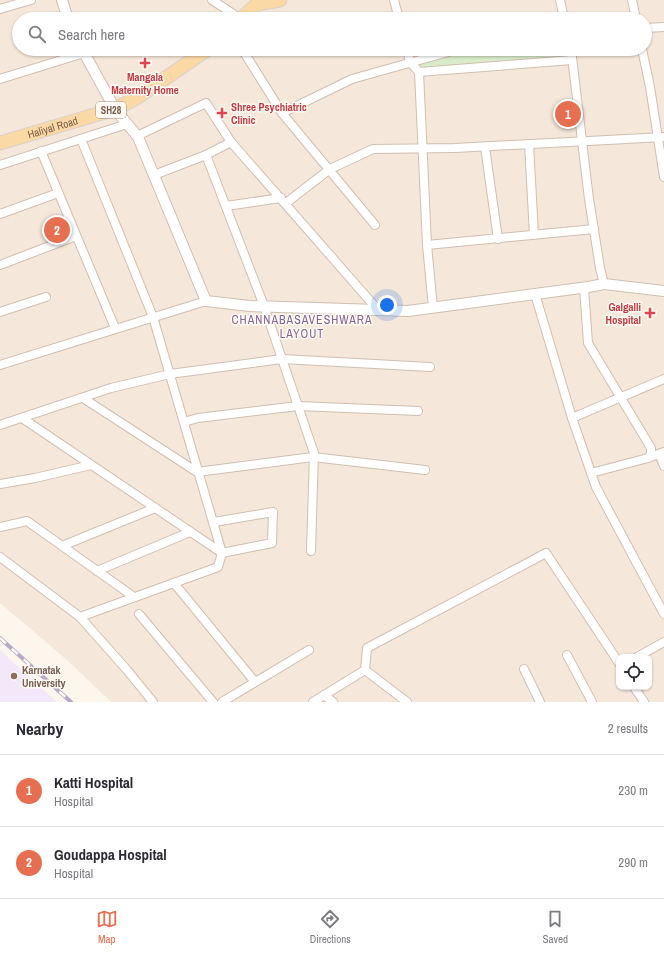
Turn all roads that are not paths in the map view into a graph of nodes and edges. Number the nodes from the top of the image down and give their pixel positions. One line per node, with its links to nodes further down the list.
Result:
1 (32, 0): 9 (street)
2 (62, 0): 10 (street)
3 (212, 0): 11 (street)
4 (280, 0): 8 (main road)
5 (394, 0): 13 (street)
6 (560, 0): 14 (street)
7 (632, 0): 15 (street)
8 (259, 2): 12 (main road)
9 (0, 9)
10 (66, 12)
11 (230, 12)
12 (248, 12)
13 (397, 12)
14 (563, 12)
15 (635, 12)
16 (664, 27): 17 (street)
17 (652, 28)
18 (68, 56): 29 (street)
19 (86, 56): 30 (street)
20 (198, 56): 30 (main road, Haliyal Road / SH28)
21 (246, 56): 31 (street)
22 (409, 56): 27 (street)
23 (433, 56): 27 (street)
24 (572, 56): 26 (street)
25 (643, 56): 34 (street)
26 (572, 60): 28 (street); 37 (street)
27 (410, 62): 28 (street); 31 (street)
28 (419, 72): 41 (street)
29 (0, 79)
30 (115, 109): 32 (street); 38 (main road, Haliyal Road / SH28)
31 (282, 113): 45 (street)
32 (127, 124): 33 (street); 35 (street)
33 (137, 136): 36 (street); 46 (street)
34 (661, 137): 37 (street); 47 (street)
35 (81, 138): 42 (street); 69 (street)
36 (231, 142): 43 (street); 49 (street)
37 (583, 142): 39 (street); 53 (street)
38 (0, 143)
39 (529, 144): 40 (street); 54 (street)
40 (485, 147): 41 (street); 56 (street)
41 (422, 149): 45 (street); 57 (street)
42 (41, 151): 44 (street); 48 (street)
43 (206, 155): 46 (street); 50 (street)
44 (0, 164)
45 (330, 169): 49 (street); 52 (street)
46 (154, 175): 64 (street)
47 (664, 177)
48 (58, 193): 51 (street); 55 (street)
49 (283, 201): 50 (street); 67 (street)
50 (226, 206): 65 (street)
51 (0, 214)
52 (375, 225)
53 (594, 229): 54 (street); 59 (street)
54 (534, 235): 56 (street)
55 (76, 236): 58 (street); 70 (street)
56 (498, 239): 57 (street)
57 (427, 245): 66 (street)
58 (0, 265)
59 (604, 284): 60 (street); 61 (street)
60 (584, 288): 62 (street); 77 (street)
61 (664, 291)
62 (535, 294): 66 (street); 81 (street)
63 (46, 297): 68 (street)
64 (206, 300): 65 (street); 69 (street)
65 (264, 306): 67 (street); 71 (street)
66 (433, 308): 67 (street)
67 (378, 310)
68 (0, 312)
69 (153, 317): 70 (street); 74 (street)
70 (115, 328): 72 (street)
71 (282, 359): 73 (street); 74 (street); 78 (street)
72 (0, 365)
73 (430, 367)
74 (170, 374): 76 (street); 82 (street)
75 (664, 379): 77 (street)
76 (84, 398): 80 (street); 90 (street)
77 (620, 398): 81 (street); 86 (street)
78 (298, 406): 79 (street); 82 (street); 85 (street)
79 (418, 411)
80 (22, 418): 83 (street); 87 (street)
81 (572, 418): 91 (street)
82 (184, 422): 90 (street)
83 (0, 425)
84 (662, 453): 86 (street); 88 (street)
85 (313, 457): 89 (street); 90 (street); 98 (street)
86 (648, 458): 91 (street)
87 (91, 465): 92 (street); 93 (street)
88 (664, 466)
89 (426, 470)
90 (197, 472): 94 (street)
91 (591, 473): 105 (street)
92 (0, 484)
93 (155, 508): 96 (street); 97 (street)
94 (214, 522): 99 (street); 99 (street)
95 (0, 527): 97 (street)
96 (190, 532): 99 (street); 101 (street)
97 (62, 546): 101 (street)
98 (311, 551)
99 (222, 553): 102 (street)
100 (0, 557): 106 (street)
101 (97, 571): 103 (street)
102 (174, 583): 103 (street); 114 (street)
103 (134, 597): 106 (street)
104 (139, 614): 118 (street)
105 (664, 614)
106 (80, 617): 117 (street)
107 (664, 642): 109 (street)
108 (309, 650): 114 (street)
109 (642, 654)
110 (567, 655): 124 (street)
111 (616, 658): 113 (street)
112 (524, 669): 123 (street)
113 (365, 670): 116 (street); 122 (street)
114 (256, 682): 119 (street)
115 (636, 690): 125 (street)
116 (324, 695): 120 (street); 121 (street)
117 (153, 702)
118 (213, 702)
119 (222, 702)
120 (313, 702)
121 (333, 702)
122 (407, 702)
123 (540, 702)
124 (592, 702)
125 (644, 702)

